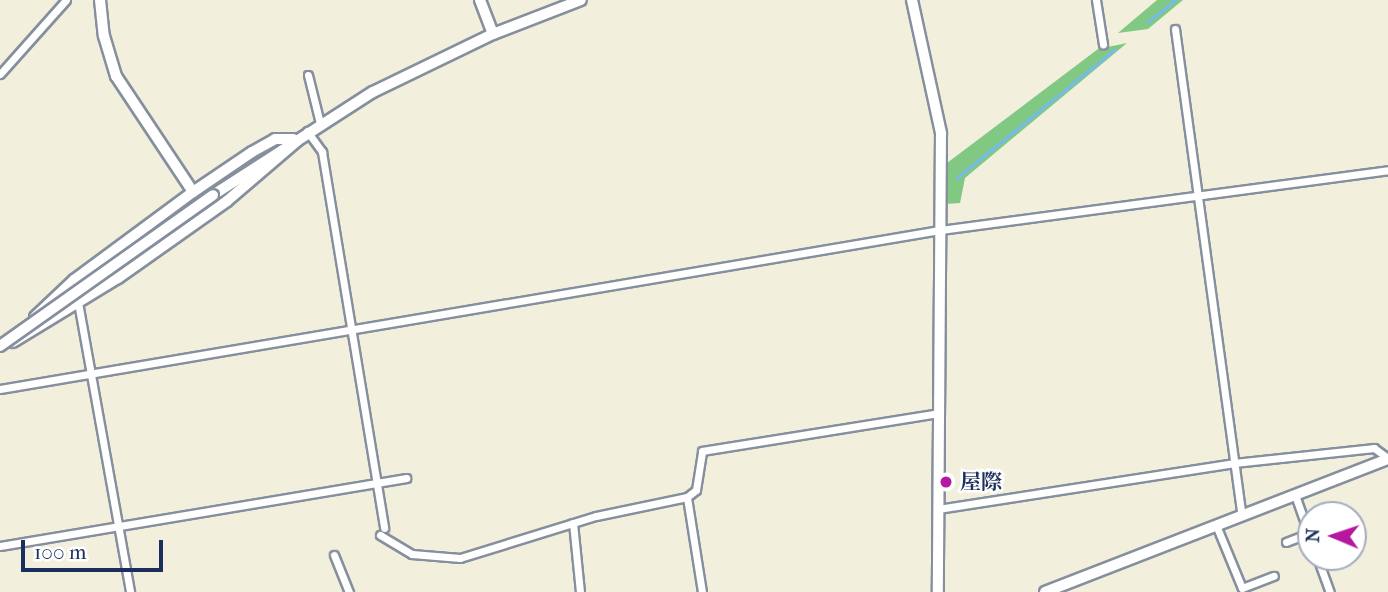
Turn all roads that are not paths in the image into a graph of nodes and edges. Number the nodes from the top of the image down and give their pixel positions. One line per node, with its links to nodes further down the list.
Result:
1 (66, 0): 10 (street)
2 (100, 0): 16 (street)
3 (480, 0): 8 (street)
4 (581, 0): 8 (street)
5 (912, 0): 18 (street)
6 (1096, 0): 9 (street)
7 (1175, 29): 17 (street)
8 (493, 34): 12 (street)
9 (1103, 44)
10 (0, 74)
11 (308, 75): 12 (street)
12 (320, 123): 13 (street)
13 (307, 131): 14 (street); 20 (street); 21 (street)
14 (294, 139): 16 (street); 22 (street, bridge)
15 (1388, 170): 17 (street)
16 (193, 192): 19 (street)
17 (1199, 196): 18 (street); 27 (street)
18 (940, 230): 21 (street); 25 (street)
19 (74, 280): 20 (street); 22 (street)
20 (80, 301): 22 (street); 23 (street)
21 (351, 330): 23 (street); 29 (street)
22 (2, 348)
23 (93, 373): 24 (street); 37 (street)
24 (0, 389)
25 (938, 413): 31 (street); 33 (street)
26 (1388, 458): 27 (street); 30 (street)
27 (1234, 463): 33 (street); 34 (street)
28 (406, 478): 29 (street)
29 (377, 483): 35 (street); 37 (street)
30 (1295, 495): 32 (street); 34 (street)
31 (687, 498): 35 (street); 47 (street)
32 (1297, 501)
33 (938, 509): 48 (street)
34 (1242, 515): 36 (street)
35 (573, 523): 46 (street)
36 (1216, 525): 43 (street); 49 (street)
37 (118, 527): 40 (street); 44 (street)
38 (1297, 539): 39 (street)
39 (1286, 542)
40 (0, 547)
41 (334, 555): 45 (street)
42 (1322, 571): 50 (street)
43 (1275, 576)
44 (130, 592)
45 (349, 592)
46 (580, 592)
47 (702, 592)
48 (938, 592)
49 (1045, 592)
50 (1329, 592)

